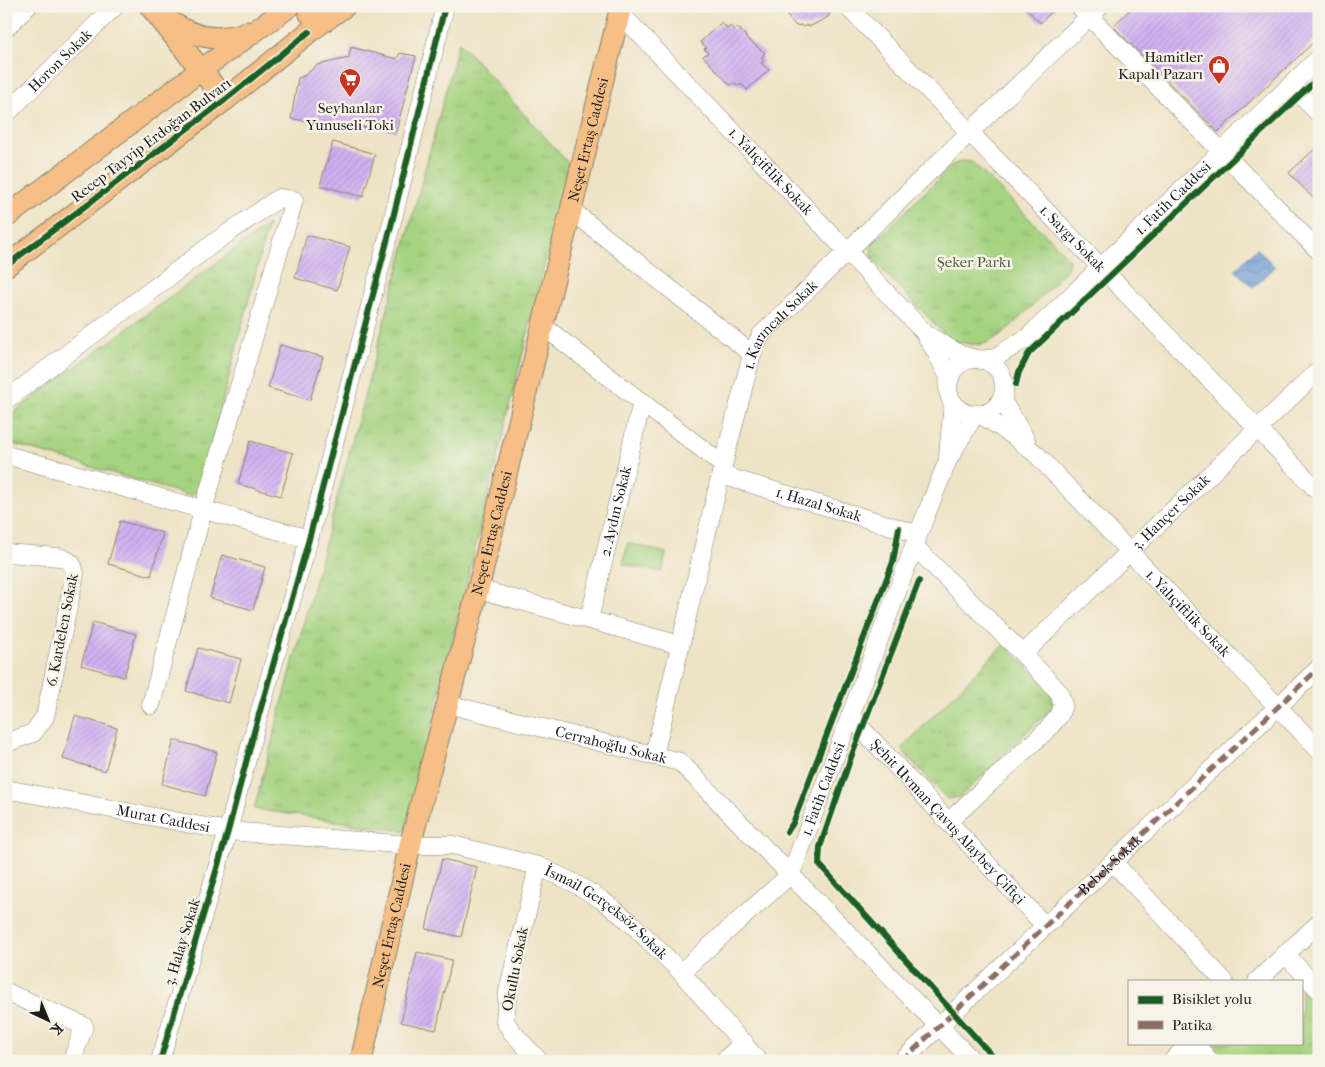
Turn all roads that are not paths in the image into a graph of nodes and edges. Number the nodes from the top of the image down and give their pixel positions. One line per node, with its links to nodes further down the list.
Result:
1 (28, 6): 11 (street)
2 (115, 6): 17 (street, Horon Sokak)
3 (315, 6): 7 (main road)
4 (445, 6): 46 (street, 3. Halay Sokak)
5 (847, 6): 19 (street, 1. Saygı Sokak)
6 (288, 8): 12 (main road, Recep Tayyip Erdoğan Bulvarı)
7 (342, 8): 16 (main road, Recep Tayyip Erdoğan Bulvarı)
8 (620, 9): 21 (main road, Neşet Ertaş Caddesi); 24 (street, 1. Yalıçiftlik Sokak)
9 (160, 10): 12 (main road); 14 (main road)
10 (1090, 10): 19 (street, 1. Karıncalı Sokak); 20 (street)
11 (6, 28)
12 (259, 28): 14 (main road, Recep Tayyip Erdoğan Bulvarı)
13 (1319, 58): 15 (street, 1. Fatih Caddesi)
14 (201, 70): 16 (main road); 22 (main road, Recep Tayyip Erdoğan Bulvarı)
15 (1291, 84): 18 (street); 20 (street, 1. Fatih Caddesi)
16 (225, 100): 25 (main road, Recep Tayyip Erdoğan Bulvarı)
17 (6, 114)
18 (1319, 114)
19 (969, 132): 24 (street, 1. Karıncalı Sokak); 26 (street, 1. Saygı Sokak)
20 (1222, 151): 23 (street); 26 (street, 1. Fatih Caddesi)
21 (571, 210): 27 (main road, Neşet Ertaş Caddesi); 30 (street)
22 (6, 217)
23 (1319, 251)
24 (845, 252): 28 (street, 1. Yalıçiftlik Sokak); 30 (street, 1. Karıncalı Sokak)
25 (6, 266)
26 (1100, 267): 29 (street, 1. Fatih Caddesi); 39 (street, 1. Saygı Sokak)
27 (543, 326): 36 (street); 50 (main road, Neşet Ertaş Caddesi)
28 (923, 332): 31 (street); 33 (street)
29 (1027, 338): 31 (street); 34 (street)
30 (752, 354): 43 (street, 1. Karıncalı Sokak)
31 (979, 359): 33 (street); 34 (street)
32 (1319, 370): 39 (street, 3. Hançer Sokak)
33 (950, 379): 37 (street)
34 (1004, 387): 38 (street); 40 (street)
35 (6, 400): 45 (street)
36 (642, 402): 43 (street); 51 (street, 2. Aydın Sokak)
37 (953, 402): 38 (street); 42 (street)
38 (977, 414): 40 (street); 42 (street)
39 (1257, 429): 44 (street, 1. Saygı Sokak); 48 (street, 3. Hançer Sokak)
40 (1036, 454): 48 (street, 1. Yalıçiftlik Sokak)
41 (6, 455): 45 (street)
42 (948, 460): 47 (street, 1. Fatih Caddesi)
43 (722, 470): 47 (street, 1. Hazal Sokak); 52 (street, 1. Karıncalı Sokak)
44 (1319, 492)
45 (203, 510): 46 (street); 56 (street)
46 (309, 539): 64 (street, 3. Halay Sokak)
47 (916, 540): 53 (street); 58 (street, 1. Fatih Caddesi)
48 (1130, 551): 53 (street, 3. Hançer Sokak); 57 (street, 1. Yalıçiftlik Sokak)
49 (6, 553): 59 (street, 6. Kardelen Sokak)
50 (478, 589): 51 (street); 55 (main road, Neşet Ertaş Caddesi)
51 (589, 620): 52 (street)
52 (680, 645): 61 (street, 1. Karıncalı Sokak)
53 (1023, 654): 63 (street)
54 (1319, 668): 57 (street, Bebek Sokak)
55 (447, 704): 61 (street, Cerrahoğlu Sokak); 65 (main road, Neşet Ertaş Caddesi)
56 (151, 705)
57 (1278, 707): 60 (street, 1. Yalıçiftlik Sokak); 66 (street, Bebek Sokak)
58 (850, 716): 63 (street, Şehit Uvman Çavuş Alaybey Çiftçi); 68 (street, 1. Fatih Caddesi)
59 (6, 743)
60 (1319, 750)
61 (654, 756): 68 (street, Cerrahoğlu Sokak)
62 (6, 789): 64 (street, Murat Caddesi)
63 (948, 822): 70 (street, Şehit Uvman Çavuş Alaybey Çiftçi)
64 (228, 831): 65 (street, Murat Caddesi); 83 (street, 3. Halay Sokak)
65 (410, 845): 67 (street, İsmail Gerçeksöz Sokak); 81 (main road, Neşet Ertaş Caddesi)
66 (1113, 862): 70 (street, Bebek Sokak); 73 (street)
67 (538, 866): 72 (street, İsmail Gerçeksöz Sokak); 84 (street, Okullu Sokak)
68 (791, 874): 72 (street); 77 (street)
69 (1319, 923): 71 (street)
70 (1045, 926): 77 (street, Bebek Sokak)
71 (1286, 954): 74 (street); 75 (street)
72 (681, 972): 78 (street, İsmail Gerçeksöz Sokak)
73 (1223, 980)
74 (1258, 980)
75 (1319, 990)
76 (6, 992): 82 (street)
77 (940, 1026): 87 (street, Bebek Sokak); 88 (street)
78 (744, 1042): 85 (street); 86 (street, İsmail Gerçeksöz Sokak)
79 (1189, 1044): 89 (street)
80 (1195, 1044): 90 (street)
81 (362, 1060)
82 (72, 1061)
83 (160, 1061)
84 (539, 1061)
85 (724, 1061)
86 (758, 1061)
87 (902, 1061)
88 (973, 1061)
89 (1172, 1061)
90 (1210, 1061)

